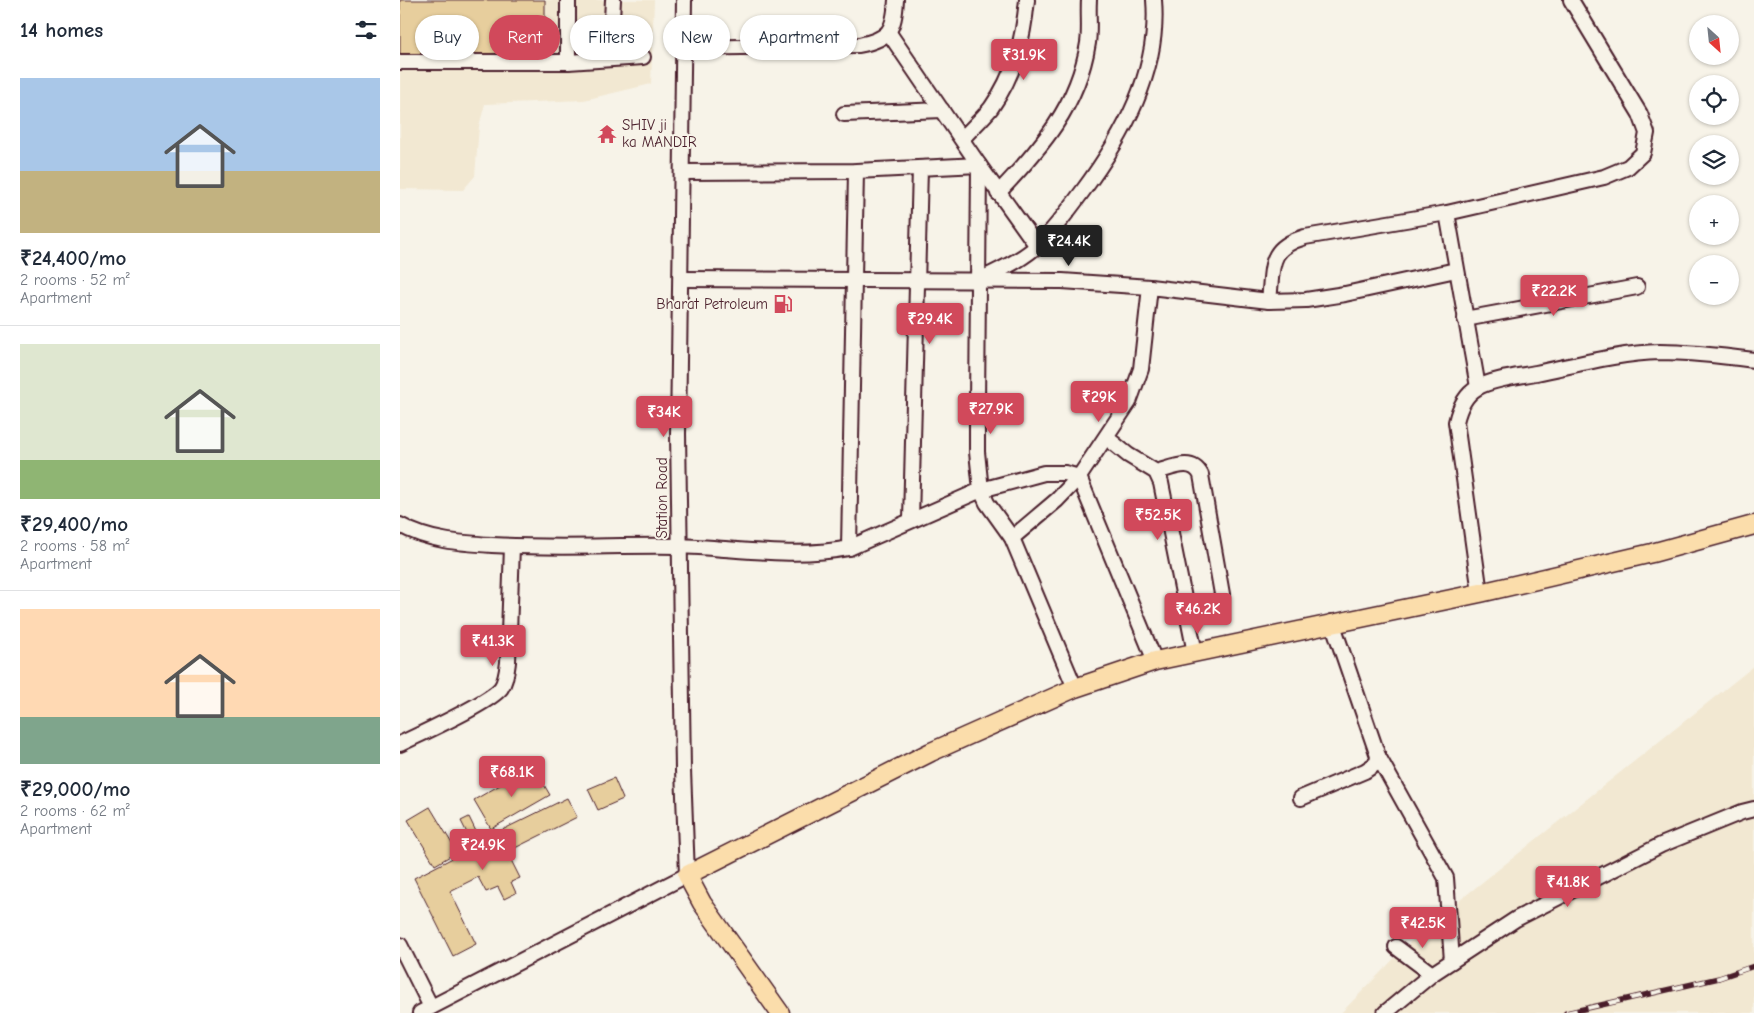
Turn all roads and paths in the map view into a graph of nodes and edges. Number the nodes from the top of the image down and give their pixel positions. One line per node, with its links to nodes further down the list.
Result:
1 (568, 0): 16 (street)
2 (612, 0): 9 (street)
3 (684, 0): 10 (street, Station Road)
4 (896, 0): 11 (street)
5 (1027, 0): 19 (street)
6 (1089, 0): 24 (street)
7 (1154, 0): 26 (street)
8 (1571, 0): 25 (street)
9 (611, 15)
10 (684, 15)
11 (889, 33): 12 (street); 17 (street)
12 (730, 47)
13 (596, 60): 16 (street)
14 (684, 60): 23 (street, Station Road)
15 (400, 62): 16 (street)
16 (568, 62)
17 (942, 110): 18 (street); 19 (street)
18 (844, 114)
19 (962, 139): 20 (street)
20 (979, 165): 21 (street); 24 (street); 31 (street)
21 (920, 168): 22 (street); 30 (street)
22 (856, 171): 23 (street); 29 (street)
23 (683, 172): 28 (street, Station Road)
24 (998, 193): 26 (street)
25 (1447, 213): 27 (street); 34 (street)
26 (1037, 246): 31 (street)
27 (1456, 270): 34 (street); 35 (street)
28 (681, 279): 29 (street); 47 (street, Station Road)
29 (855, 279): 30 (street); 48 (street)
30 (917, 279): 31 (street); 42 (street)
31 (979, 281): 32 (street); 41 (street)
32 (1150, 287): 34 (street); 38 (street)
33 (1637, 287): 35 (street)
34 (1269, 301)
35 (1465, 319): 37 (street)
36 (1754, 360): 37 (street)
37 (1478, 387): 49 (street)
38 (1107, 438): 39 (street); 40 (street)
39 (1156, 472): 50 (street); 52 (street)
40 (1080, 478): 41 (street); 45 (street); 53 (street)
41 (981, 490): 42 (street); 45 (street)
42 (911, 520): 48 (street)
43 (400, 525): 46 (street)
44 (1754, 525): 49 (main road)
45 (1012, 538): 54 (street)
46 (512, 546): 47 (street); 55 (street)
47 (679, 546): 48 (street); 59 (street, Station Road)
48 (849, 548)
49 (1480, 593): 51 (main road)
50 (1222, 594)
51 (1332, 622): 52 (main road); 56 (street)
52 (1195, 653): 53 (main road)
53 (1156, 660): 54 (main road)
54 (1075, 688): 59 (main road)
55 (400, 744)
56 (1378, 756): 57 (street); 62 (street)
57 (1301, 798)
58 (1754, 809): 62 (street)
59 (687, 876): 64 (street); 65 (main road)
60 (400, 947): 64 (street)
61 (1396, 947): 63 (street)
62 (1452, 961): 63 (street)
63 (1432, 974): 66 (street)
64 (425, 1010)
65 (780, 1013)
66 (1386, 1013)

